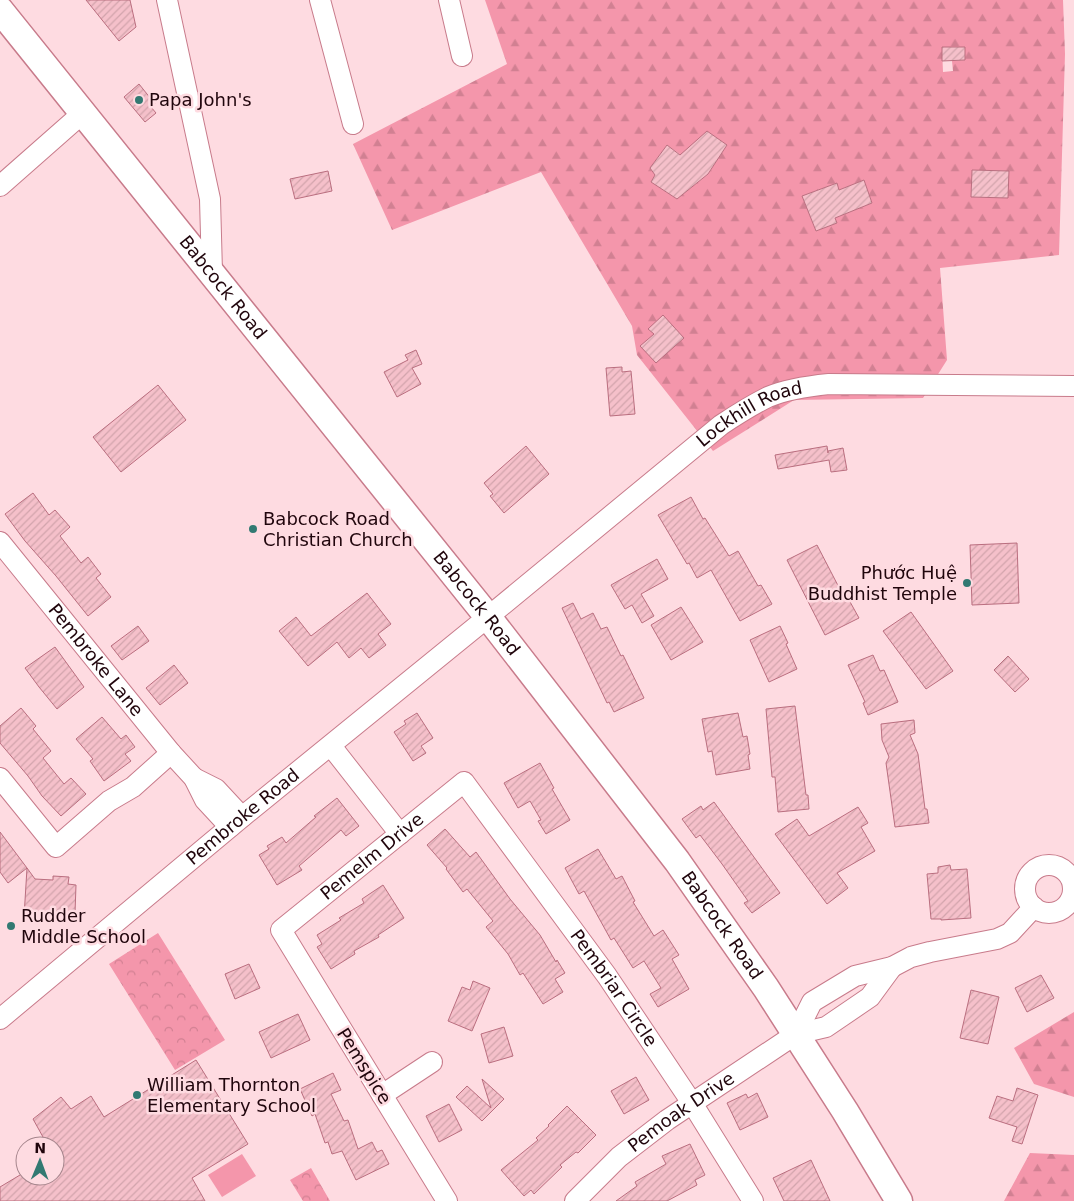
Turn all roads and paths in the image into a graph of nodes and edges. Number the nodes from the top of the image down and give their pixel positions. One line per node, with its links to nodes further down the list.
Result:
1 (167, 0): 9 (street)
2 (320, 0): 7 (street)
3 (450, 0): 5 (street)
4 (0, 10): 6 (main road, Babcock Road)
5 (462, 56)
6 (84, 112): 8 (street); 9 (main road, Babcock Road)
7 (353, 124)
8 (0, 186)
9 (212, 272): 12 (main road, Babcock Road)
10 (1074, 386): 12 (street, Lockhill Road)
11 (0, 542): 14 (street, Pembroke Lane)
12 (488, 617): 13 (street, Pembroke Road); 25 (main road, Babcock Road)
13 (331, 746): 17 (street, Pembroke Road); 18 (street)
14 (171, 753): 15 (street); 17 (street, Pembroke Lane)
15 (0, 778)
16 (464, 782): 18 (street, Pemelm Drive); 28 (street, Pembriar Circle)
17 (236, 822): 24 (street, Pembroke Road)
18 (400, 834): 20 (street, Pemelm Drive)
19 (1034, 907): 21 (street)
20 (281, 930): 27 (street, Pemspice)
21 (892, 967): 22 (street); 23 (street)
22 (843, 983): 23 (street); 25 (street)
23 (857, 1006): 25 (street)
24 (0, 1019)
25 (796, 1034): 28 (street, Pemoak Drive); 32 (main road, Babcock Road)
26 (432, 1062): 27 (street)
27 (382, 1095): 29 (street, Pemspice)
28 (692, 1102): 30 (street, Pemoak Drive); 31 (street, Pembriar Circle)
29 (447, 1201)
30 (574, 1201)
31 (753, 1201)
32 (899, 1201)

